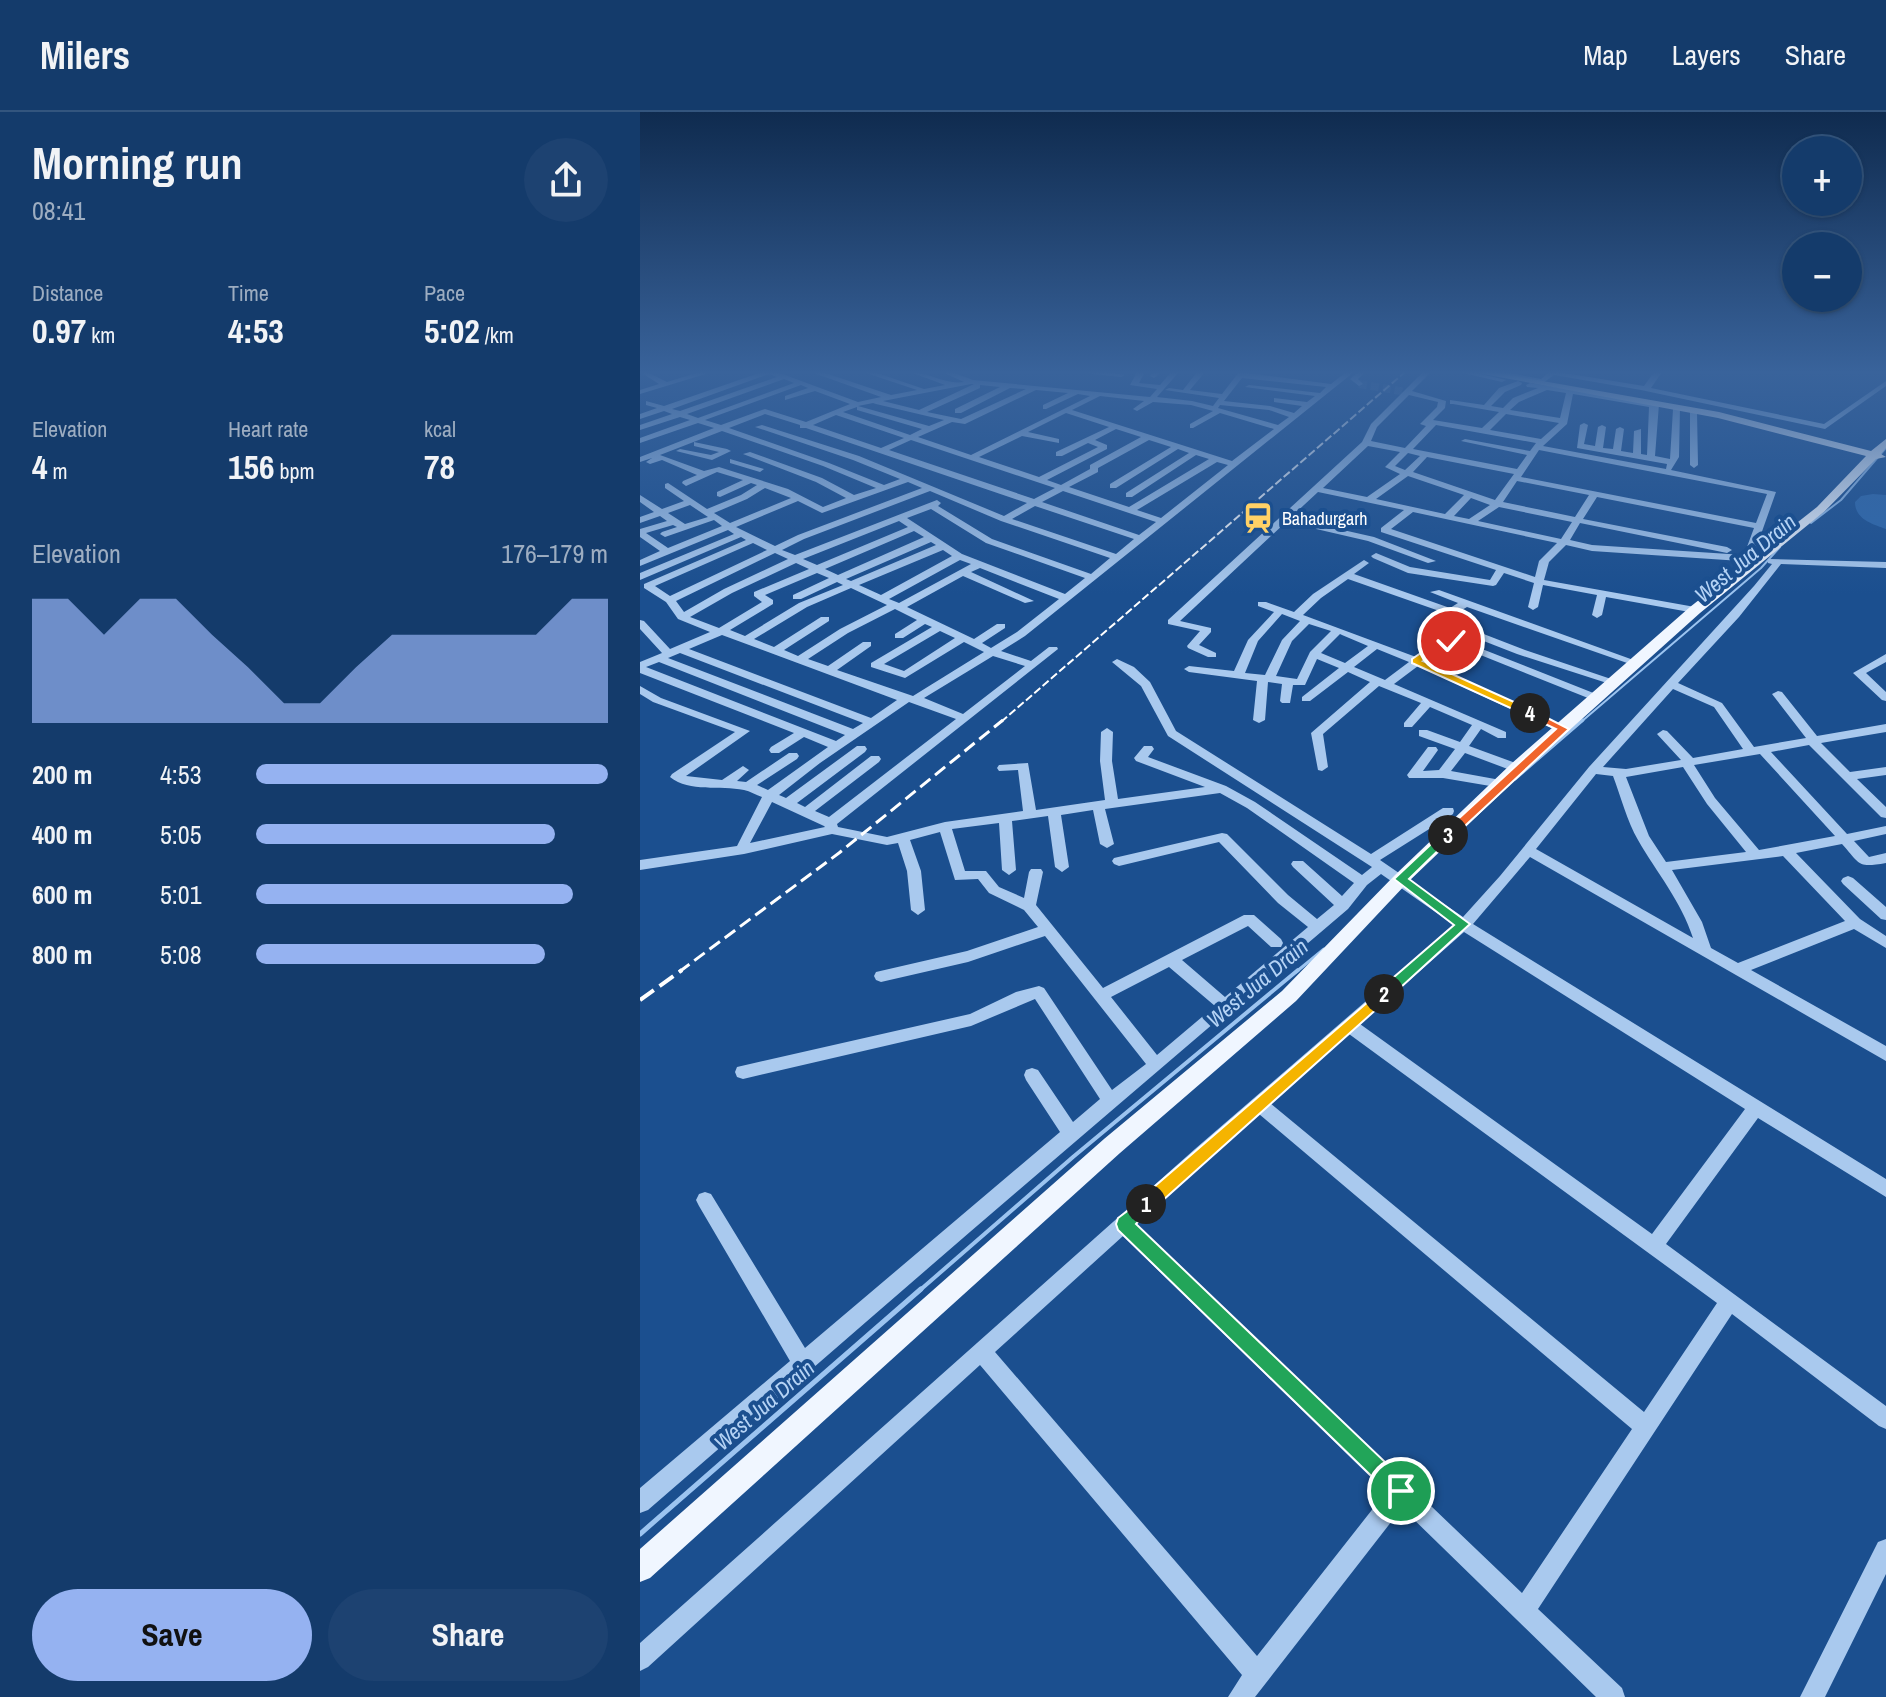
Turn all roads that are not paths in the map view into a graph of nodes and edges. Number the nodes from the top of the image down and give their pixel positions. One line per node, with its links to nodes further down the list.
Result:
1 (682, 446): 50 (street)
2 (692, 446): 35 (street)
3 (705, 446): 35 (street)
4 (765, 446): 38 (street)
5 (775, 446): 56 (street)
6 (827, 446): 49 (street)
7 (871, 446): 33 (street)
8 (893, 446): 33 (street)
9 (940, 446): 42 (street)
10 (995, 446): 42 (street)
11 (1075, 446): 43 (street)
12 (1102, 446): 43 (street)
13 (1132, 446): 51 (street)
14 (1178, 446): 36 (street); 67 (street)
15 (1258, 446): 52 (street)
16 (1363, 446): 71 (street)
17 (1382, 446): 34 (street)
18 (1406, 446): 34 (street)
19 (1407, 446): 34 (street)
20 (1461, 446): 47 (street)
21 (1516, 446): 31 (street)
22 (1533, 446): 31 (street)
23 (1580, 446): 32 (street)
24 (1599, 446): 32 (street)
25 (1618, 446): 37 (street)
26 (1637, 446): 40 (street)
27 (1651, 446): 44 (street)
28 (1673, 446): 54 (street)
29 (1694, 446): 53 (street)
30 (1842, 446): 41 (main road)
31 (1537, 448): 54 (street); 58 (street)
32 (1599, 449): 37 (street)
33 (883, 450): 49 (street); 81 (street)
34 (1403, 450): 39 (street); 57 (street)
35 (680, 451): 45 (street)
36 (1196, 452): 46 (street); 75 (street)
37 (1617, 452): 40 (street)
38 (747, 454): 48 (street); 78 (street)
39 (1425, 455): 47 (street); 57 (street)
40 (1637, 456): 44 (street)
41 (1882, 456): 116 (main road)
42 (973, 457): 62 (street)
43 (1084, 457): 51 (street); 62 (street)
44 (1651, 458): 54 (street)
45 (658, 459): 50 (street); 59 (street)
46 (1216, 459): 52 (street); 86 (street)
47 (1450, 459): 58 (street)
48 (733, 461): 55 (street); 65 (street)
49 (865, 461): 56 (street); 60 (street)
50 (640, 462)
51 (1101, 463): 68 (street)
52 (1235, 465): 95 (street)
53 (1694, 465)
54 (1670, 467): 97 (street)
55 (716, 469): 59 (street); 61 (street)
56 (844, 469): 69 (street)
57 (1407, 473): 73 (street); 79 (street)
58 (1518, 473): 74 (street); 82 (street); 97 (street)
59 (701, 477): 63 (street)
60 (908, 479): 69 (street); 70 (street)
61 (751, 480): 64 (street); 72 (street)
62 (1040, 480): 68 (street)
63 (686, 483)
64 (765, 484): 76 (street); 87 (street)
65 (805, 485)
66 (668, 486): 80 (street)
67 (1113, 486)
68 (1061, 487): 81 (street); 86 (street)
69 (884, 488): 78 (street)
70 (928, 489): 77 (street); 111 (street)
71 (1317, 489): 79 (street); 91 (street)
72 (720, 494)
73 (1470, 494): 82 (street); 88 (street)
74 (1594, 494): 93 (street); 97 (street)
75 (1129, 495)
76 (798, 498): 78 (street); 98 (street)
77 (949, 498): 84 (street); 90 (street)
78 (854, 499)
79 (1369, 500): 85 (street)
80 (691, 502): 83 (street); 87 (street)
81 (1035, 502): 90 (street); 106 (street)
82 (1497, 504): 93 (street); 96 (street)
83 (647, 505): 92 (street); 94 (street)
84 (931, 505): 89 (street); 130 (street)
85 (1411, 509): 88 (street); 101 (street)
86 (1130, 510): 95 (street)
87 (711, 514): 98 (street); 100 (street)
88 (1447, 517): 96 (street)
89 (901, 518): 99 (street); 117 (street)
90 (1004, 519): 115 (street)
91 (1284, 519): 107 (street); 177 (street)
92 (640, 520)
93 (1578, 520): 109 (street); 116 (street)
94 (675, 521): 100 (street); 102 (street)
95 (1162, 521): 106 (street)
96 (1470, 522): 109 (street)
97 (1761, 522): 116 (street)
98 (729, 526): 104 (street); 112 (street)
99 (915, 527): 105 (street); 124 (street)
100 (684, 528): 103 (street)
101 (1384, 530): 107 (street); 125 (street)
102 (640, 532): 112 (street)
103 (665, 534)
104 (741, 534): 108 (street); 129 (street)
105 (931, 538): 110 (street); 131 (street)
106 (1139, 538): 115 (street)
107 (1371, 539): 118 (street)
108 (753, 540): 111 (street); 120 (street)
109 (1564, 542): 116 (street); 132 (street)
110 (943, 546): 113 (street); 134 (street)
111 (773, 550): 117 (street); 127 (street)
112 (667, 552): 119 (street)
113 (959, 556): 122 (street); 142 (street)
114 (1376, 556): 125 (street)
115 (1116, 557): 130 (street)
116 (1764, 559): 123 (street); 150 (main road); 194 (street)
117 (794, 560): 124 (street); 133 (street)
118 (1431, 561)
119 (640, 563)
120 (701, 563): 127 (street); 143 (street)
121 (1364, 563): 128 (street)
122 (979, 564): 126 (street); 141 (street)
123 (1886, 565)
124 (816, 569): 131 (street); 138 (street)
125 (1501, 570): 132 (street)
126 (964, 573): 144 (street); 148 (street)
127 (722, 575): 133 (street); 135 (street)
128 (1347, 575): 153 (street); 156 (street)
129 (640, 577)
130 (1091, 577): 174 (street)
131 (837, 579): 134 (street); 140 (street)
132 (1541, 582): 137 (street); 149 (street)
133 (739, 585): 138 (street); 139 (street)
134 (852, 586): 142 (street); 151 (street)
135 (694, 588): 139 (street); 143 (street)
136 (1435, 592): 146 (street)
137 (1602, 593): 150 (street); 154 (street)
138 (758, 594): 145 (street)
139 (716, 597): 155 (street)
140 (797, 597)
141 (1063, 597)
142 (881, 599): 148 (street)
143 (670, 600): 155 (street)
144 (1029, 601)
145 (769, 602): 151 (street); 163 (street)
146 (1466, 603): 153 (street); 182 (street)
147 (1262, 604): 152 (street)
148 (897, 606): 158 (street); 179 (street)
149 (1533, 607)
150 (1695, 610): 182 (main road)
151 (793, 611): 165 (street)
152 (1280, 611): 156 (street); 189 (street)
153 (1451, 612): 192 (street)
154 (1597, 615)
155 (682, 617): 163 (street)
156 (1301, 618): 162 (street); 190 (street)
157 (825, 619): 173 (street)
158 (925, 619): 160 (street); 164 (street)
159 (640, 623): 175 (street)
160 (940, 626): 166 (street); 166 (street)
161 (1001, 626): 166 (street)
162 (1338, 630): 169 (street); 176 (street)
163 (719, 631): 165 (street); 175 (street)
164 (899, 636)
165 (746, 640): 173 (street)
166 (969, 641): 174 (street)
167 (1219, 642): 177 (street)
168 (867, 644): 188 (street)
169 (1376, 645): 180 (street); 186 (street)
170 (1463, 645): 180 (street)
171 (1053, 649): 184 (street)
172 (1477, 650): 198 (street)
173 (775, 651): 179 (street)
174 (990, 651): 184 (street); 199 (street)
175 (669, 654): 183 (street); 205 (street); 213 (street)
176 (1314, 654): 186 (street); 191 (street)
177 (1212, 655): 187 (street)
178 (1886, 657): 196 (street)
179 (799, 660): 188 (street)
180 (1416, 661): 193 (street); 209 (street)
181 (1117, 662): 265 (street)
182 (1634, 662): 192 (main road)
183 (641, 665): 211 (street)
184 (1033, 665): 203 (street)
185 (1189, 669): 187 (street)
186 (1347, 669): 193 (street); 200 (street)
187 (1206, 670): 189 (street)
188 (828, 671): 199 (street)
189 (1238, 675): 190 (street)
190 (1266, 679): 191 (street); 204 (street)
191 (1288, 681): 201 (street)
192 (1614, 682): 198 (main road)
193 (1380, 684): 202 (street); 227 (street)
194 (1673, 685): 223 (street); 231 (street)
195 (640, 689): 237 (street)
196 (1883, 691)
197 (1778, 694): 216 (street)
198 (1597, 698): 209 (main road)
199 (910, 699): 203 (street); 205 (street)
200 (1306, 699)
201 (1286, 701)
202 (1427, 703): 206 (street); 207 (street)
203 (965, 719): 250 (street)
204 (1259, 720)
205 (872, 722): 213 (street)
206 (1479, 724): 215 (street); 218 (street)
207 (1408, 725)
208 (1886, 728): 216 (street)
209 (1564, 729): 229 (main road)
210 (1107, 732): 242 (street)
211 (802, 733): 217 (street); 221 (street)
212 (1423, 733): 218 (street)
213 (854, 734): 217 (street)
214 (1663, 734): 226 (street)
215 (1502, 735)
216 (1813, 740): 223 (street); 235 (street)
217 (837, 746): 240 (street)
218 (1462, 748): 229 (street); 234 (street)
219 (861, 749): 241 (street)
220 (1148, 749): 239 (street)
221 (775, 750)
222 (1432, 750): 234 (street)
223 (1757, 750): 226 (street); 253 (street)
224 (793, 756): 238 (street)
225 (875, 759): 244 (street)
226 (1688, 762): 233 (street); 258 (street)
227 (1322, 767)
228 (1003, 768): 247 (street)
229 (1517, 768): 236 (main road)
230 (743, 770): 237 (street)
231 (1593, 770): 233 (street); 256 (street)
232 (1886, 771): 235 (street)
233 (1618, 772): 264 (street)
234 (1443, 774): 236 (street)
235 (1848, 776): 246 (street)
236 (1502, 784): 265 (main road)
237 (724, 785): 238 (street)
238 (748, 786): 240 (street)
239 (1222, 789): 242 (street); 269 (street)
240 (769, 796): 241 (street); 255 (street)
241 (788, 803): 244 (street)
242 (1105, 805): 245 (street); 254 (street)
243 (1448, 811): 265 (street)
244 (806, 812): 250 (street)
245 (1054, 812): 247 (street); 263 (street)
246 (1886, 814)
247 (1030, 815): 248 (street)
248 (1005, 818): 249 (street); 266 (street)
249 (945, 826): 252 (street); 271 (street)
250 (831, 827): 252 (street); 255 (street)
251 (1886, 830): 253 (street)
252 (902, 836): 272 (street)
253 (1844, 840): 257 (street); 259 (street)
254 (1107, 844)
255 (744, 849): 260 (street)
256 (1529, 851): 275 (street); 280 (street)
257 (1786, 851): 258 (street); 274 (street)
258 (1755, 854): 264 (street)
259 (1886, 858)
260 (642, 861)
261 (1119, 861): 276 (street)
262 (1298, 864): 270 (street)
263 (1062, 867)
264 (1662, 867): 280 (street)
265 (1384, 869): 269 (street); 275 (street); 307 (main road)
266 (1009, 870)
267 (1036, 872): 271 (street)
268 (1848, 881): 273 (street)
269 (1362, 882): 270 (street)
270 (1343, 905): 276 (street)
271 (1029, 906): 277 (street)
272 (918, 910)
273 (1886, 915)
274 (1855, 923): 279 (street); 282 (street)
275 (1463, 924): 286 (street); 293 (street)
276 (1317, 927): 285 (street)
277 (1048, 929): 283 (street); 284 (street)
278 (1276, 943): 281 (street)
279 (1886, 943)
280 (1705, 951): 282 (street)
281 (1170, 959): 284 (street); 285 (street)
282 (1738, 969): 287 (street)
283 (881, 976)
284 (1100, 996): 288 (street)
285 (1225, 1006): 288 (street)
286 (1349, 1025): 292 (street); 298 (street)
287 (1886, 1054)
288 (1156, 1065): 291 (street)
289 (743, 1072): 291 (street)
290 (1032, 1075): 294 (street)
291 (1110, 1101): 294 (street)
292 (1259, 1104): 297 (street); 303 (street)
293 (1756, 1107): 295 (street); 298 (street)
294 (1071, 1134): 301 (street)
295 (1886, 1189)
296 (705, 1200): 301 (street)
297 (1124, 1224): 300 (street); 304 (street)
298 (1654, 1246): 299 (street)
299 (1730, 1301): 302 (street); 303 (street)
300 (982, 1352): 309 (street); 310 (street)
301 (804, 1365): 305 (street)
302 (1886, 1419)
303 (1646, 1427): 308 (street)
304 (1401, 1491): 308 (street); 310 (street)
305 (640, 1502)
306 (1886, 1550): 313 (street)
307 (640, 1568)
308 (1524, 1610): 312 (street)
309 (640, 1659)
310 (1257, 1675): 311 (street)
311 (1240, 1697)
312 (1613, 1697)
313 (1812, 1697)

